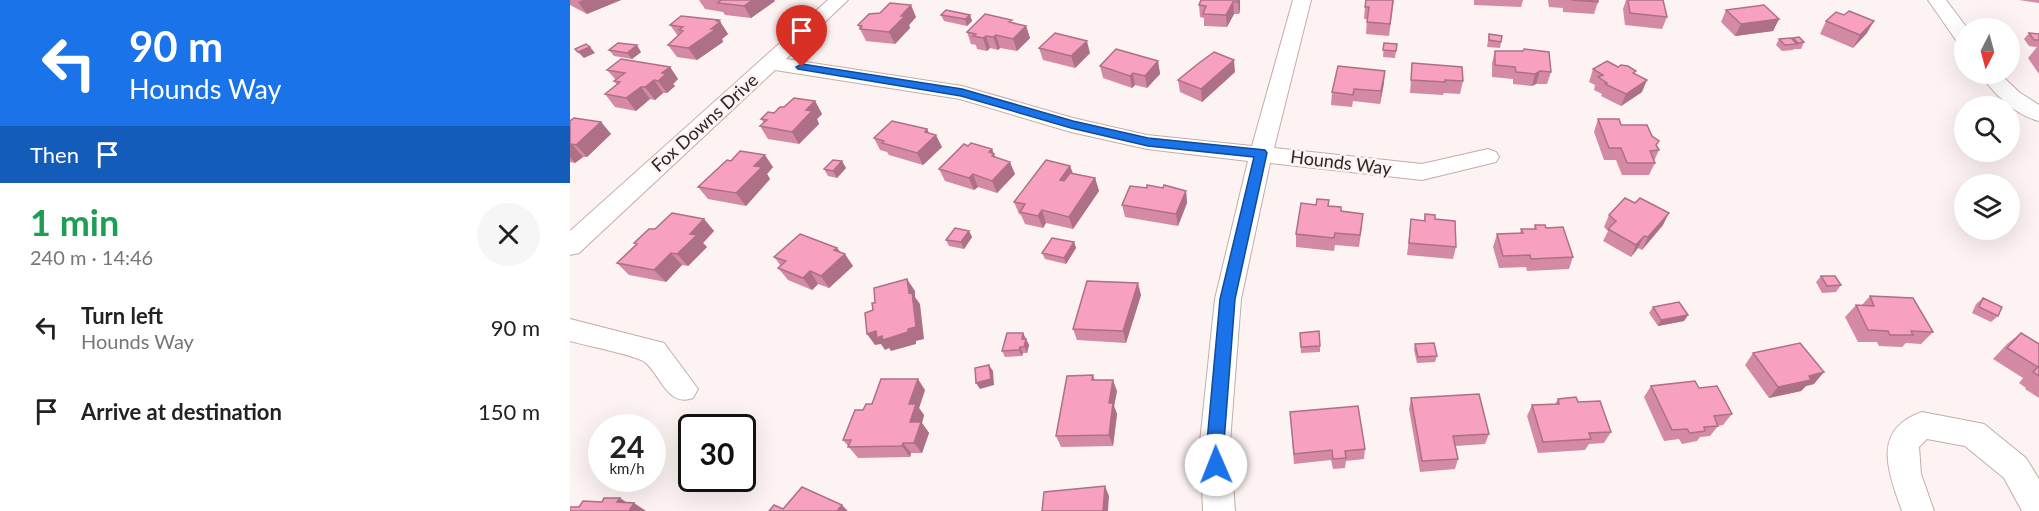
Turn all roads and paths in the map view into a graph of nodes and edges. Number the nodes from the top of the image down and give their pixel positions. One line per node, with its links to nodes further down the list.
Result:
1 (839, 0): 5 (street, Fox Downs Drive)
2 (1302, 0): 8 (street)
3 (1937, 0): 4 (street)
4 (1954, 24)
5 (770, 63): 8 (street, Hounds Way); 10 (street, Fox Downs Drive)
6 (1998, 84): 7 (street)
7 (2039, 114)
8 (1261, 153): 9 (street, Hounds Way); 14 (street)
9 (1488, 157)
10 (570, 246)
11 (570, 330): 12 (street)
12 (683, 389)
13 (2039, 509): 15 (street)
14 (1219, 511)
15 (1918, 511)

